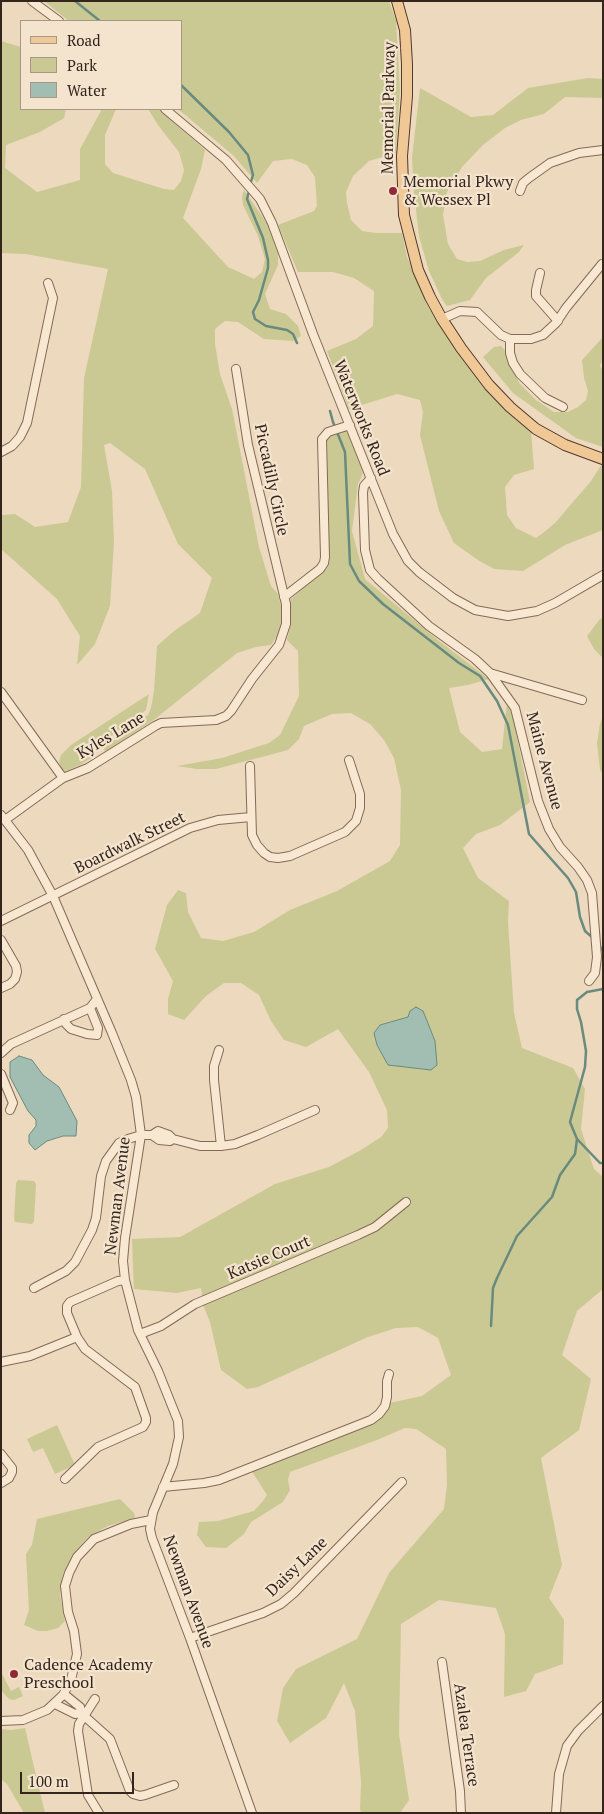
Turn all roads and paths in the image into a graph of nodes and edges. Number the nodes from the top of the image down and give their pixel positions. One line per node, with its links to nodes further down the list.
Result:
1 (32, 1): 3 (street)
2 (397, 1): 10 (main road, Memorial Parkway)
3 (58, 20)
4 (166, 110): 15 (street, Waterworks Road)
5 (603, 150): 6 (street)
6 (520, 191)
7 (602, 264): 11 (street)
8 (540, 273): 11 (street)
9 (48, 283): 16 (street)
10 (442, 319): 12 (street); 17 (main road, Memorial Parkway)
11 (558, 321): 12 (street)
12 (510, 339): 14 (street)
13 (236, 369): 20 (street, Piccadilly Circle)
14 (562, 407)
15 (346, 426): 18 (street, Waterworks Road); 20 (street)
16 (1, 452)
17 (603, 459)
18 (370, 478): 19 (street, Waterworks Road); 21 (street, Maine Avenue)
19 (603, 575)
20 (284, 597): 26 (street, Kyles Lane)
21 (490, 673): 23 (street); 32 (street, Maine Avenue)
22 (1, 692): 26 (street)
23 (582, 700)
24 (349, 760): 28 (street)
25 (250, 766): 28 (street)
26 (62, 778): 27 (street, Kyles Lane)
27 (3, 818): 29 (street, Newman Avenue)
28 (251, 818): 29 (street, Boardwalk Street)
29 (53, 896): 30 (street, Boardwalk Street); 34 (street, Newman Avenue)
30 (1, 921)
31 (1, 940): 33 (street)
32 (589, 981)
33 (1, 988)
34 (97, 999): 35 (street); 42 (street, Newman Avenue)
35 (90, 1008): 36 (street); 36 (street)
36 (64, 1019): 38 (street)
37 (218, 1050): 43 (street)
38 (1, 1053)
39 (1, 1074): 40 (street)
40 (10, 1110)
41 (315, 1110): 43 (street)
42 (141, 1135): 43 (street); 45 (street, Newman Avenue); 46 (street)
43 (221, 1146)
44 (406, 1202): 47 (street, Katsie Court)
45 (125, 1280): 47 (street, Newman Avenue); 48 (street)
46 (34, 1288)
47 (140, 1334): 55 (street, Newman Avenue)
48 (77, 1337): 49 (street); 52 (street)
49 (1, 1362)
50 (389, 1374): 55 (street)
51 (1, 1454): 54 (street)
52 (65, 1478)
53 (402, 1482): 57 (street, Daisy Lane)
54 (1, 1483)
55 (163, 1487): 56 (street, Newman Avenue)
56 (151, 1520): 57 (street, Newman Avenue); 59 (street)
57 (190, 1638): 67 (street, Newman Avenue)
58 (442, 1662): 68 (street, Azalea Terrace)
59 (64, 1694): 61 (street); 63 (street)
60 (95, 1699): 63 (street)
61 (55, 1704): 63 (street); 64 (street)
62 (603, 1706): 69 (street)
63 (83, 1714): 65 (street); 66 (street)
64 (1, 1721)
65 (174, 1785)
66 (99, 1813)
67 (252, 1813)
68 (460, 1813)
69 (556, 1813)

